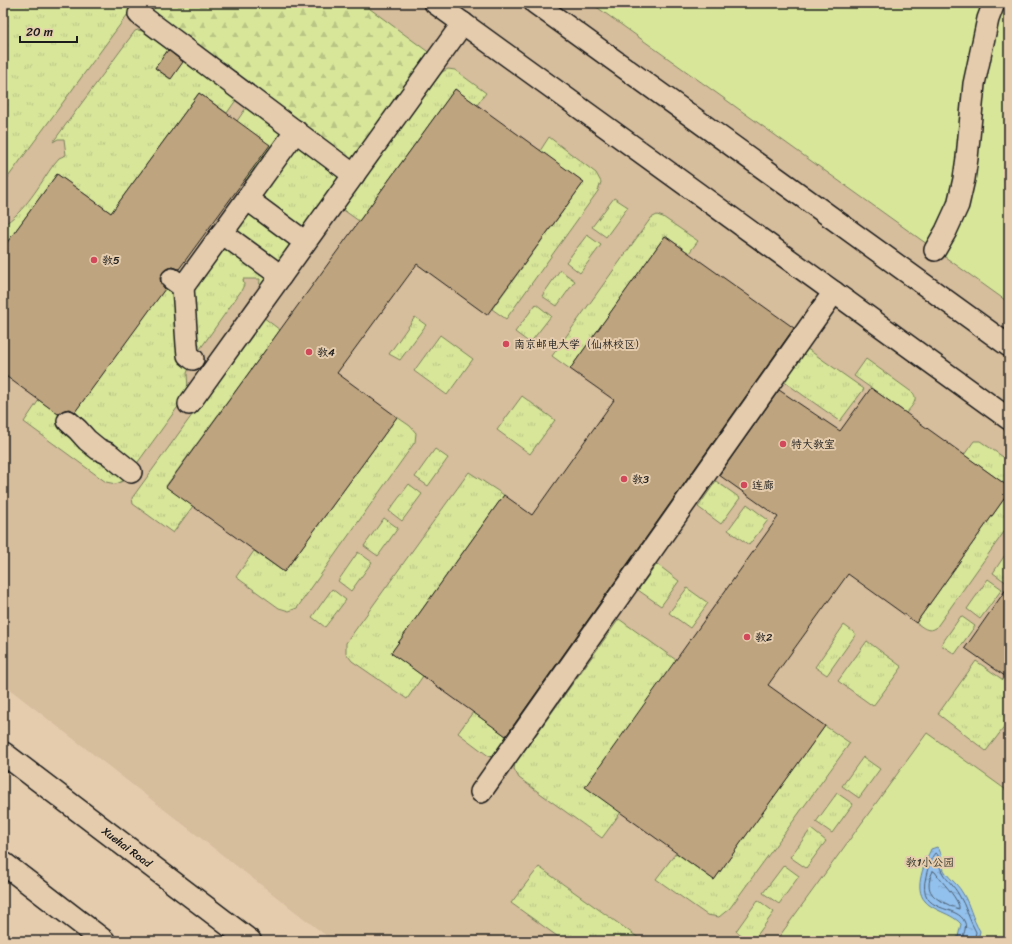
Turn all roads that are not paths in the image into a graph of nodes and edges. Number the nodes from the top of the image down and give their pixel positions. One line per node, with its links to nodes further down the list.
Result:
1 (435, 3): 5 (street)
2 (535, 3): 14 (street)
3 (994, 3): 11 (street)
4 (139, 14): 6 (street)
5 (463, 23): 7 (street); 13 (street)
6 (296, 132): 7 (street); 8 (street)
7 (354, 175): 10 (street)
8 (247, 199): 9 (street); 10 (street)
9 (222, 233): 12 (street); 15 (street)
10 (305, 242): 12 (street)
11 (935, 250)
12 (281, 276): 16 (street)
13 (834, 292): 17 (street); 21 (street)
14 (1009, 346)
15 (193, 359)
16 (189, 404)
17 (1009, 419)
18 (68, 421): 19 (street)
19 (131, 472)
20 (3, 753): 24 (main road, Xuehai Road)
21 (482, 792)
22 (3, 863): 23 (main road)
23 (104, 941)
24 (250, 941)

